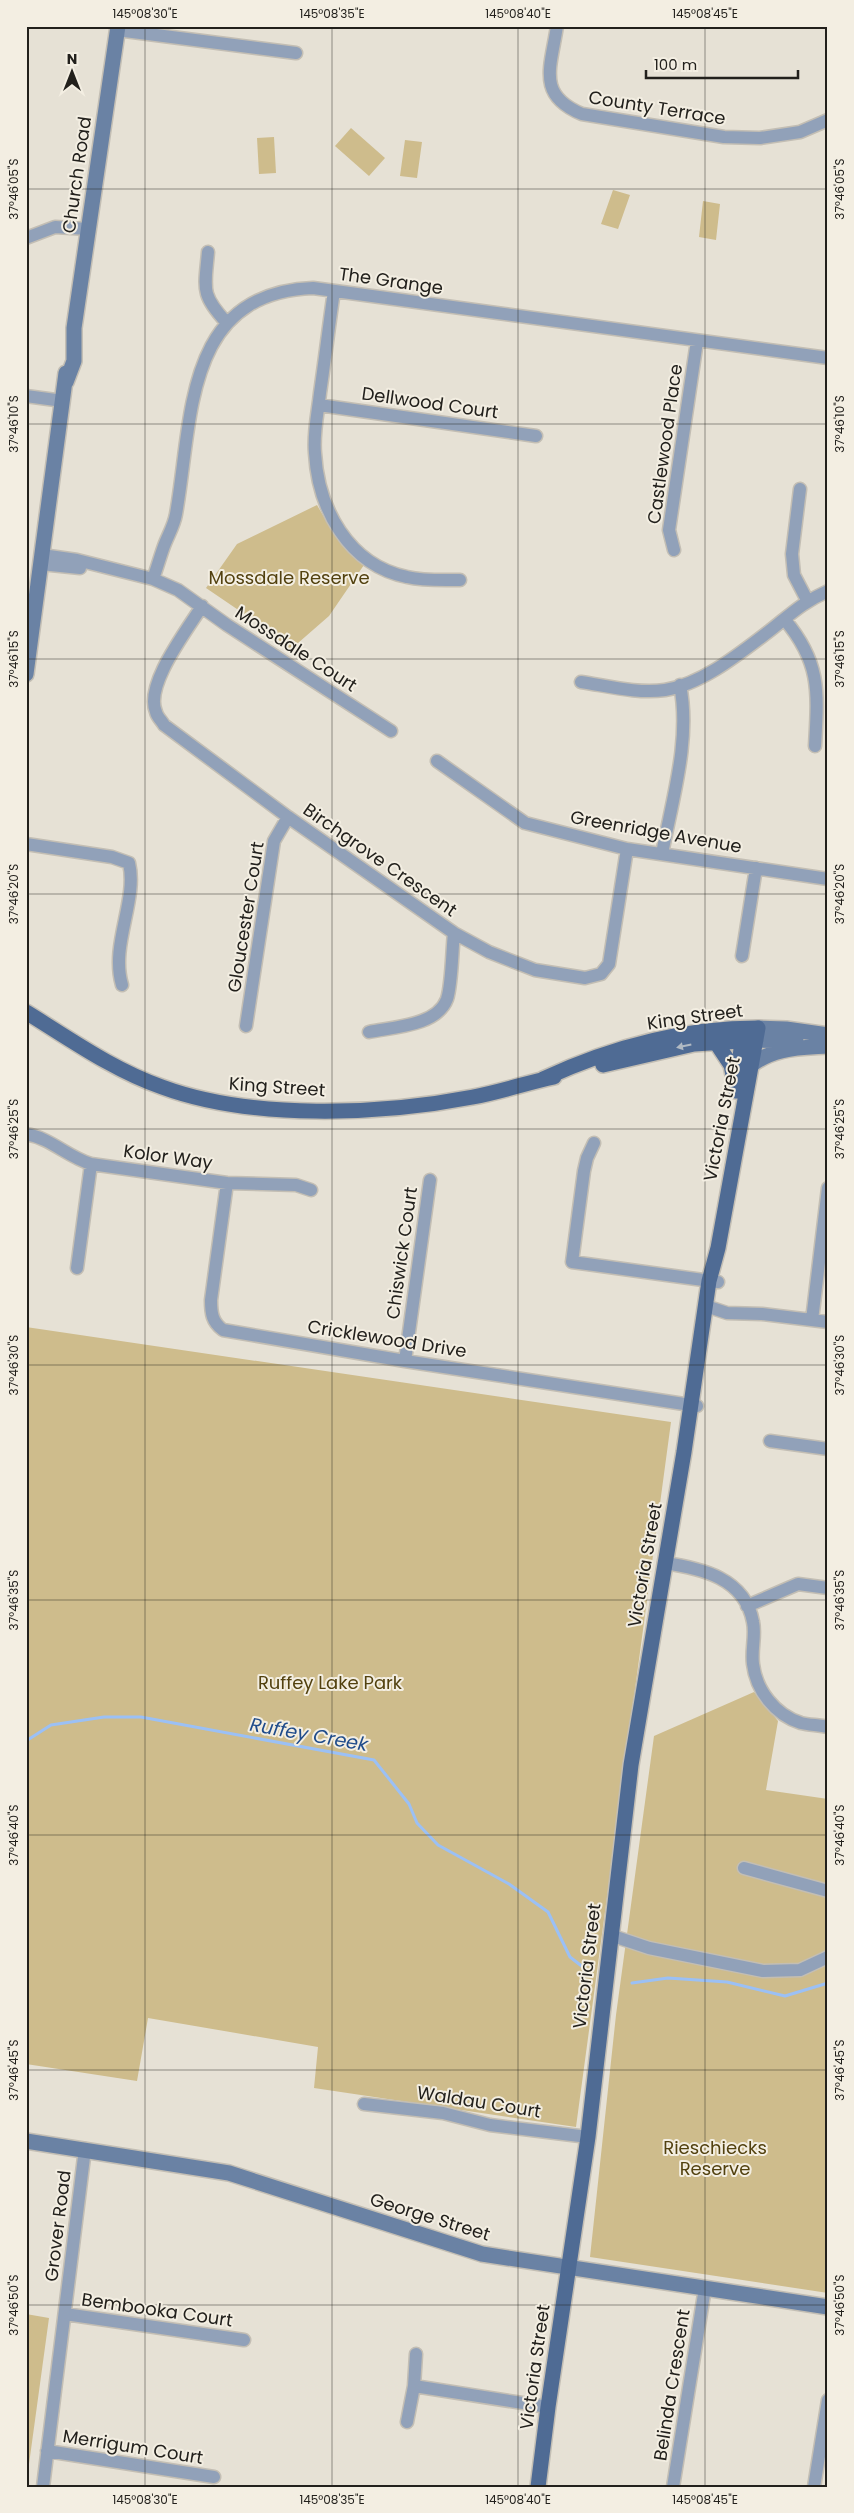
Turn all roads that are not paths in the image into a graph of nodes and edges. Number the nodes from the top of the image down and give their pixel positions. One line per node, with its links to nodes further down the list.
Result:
1 (557, 26): 4 (street, County Terrace)
2 (118, 28): 3 (street); 5 (main road, Church Road)
3 (296, 53)
4 (828, 120)
5 (88, 229): 6 (street); 13 (main road, Church Road)
6 (26, 238)
7 (208, 252): 9 (street)
8 (334, 291): 9 (street, The Grange); 10 (street, The Grange); 14 (street)
9 (226, 322): 19 (street, The Grange)
10 (697, 342): 11 (street, The Grange); 17 (street, Castlewood Place)
11 (828, 358)
12 (26, 396): 13 (street)
13 (63, 401): 18 (main road, Church Road)
14 (319, 405): 15 (street, Dellwood Court); 20 (street)
15 (536, 436)
16 (800, 489): 22 (street)
17 (674, 550)
18 (42, 559): 19 (street, Mossdale Court); 25 (main road, Church Road)
19 (153, 579): 23 (street, Mossdale Court)
20 (460, 580)
21 (828, 591): 22 (street)
22 (807, 600): 24 (street)
23 (202, 606): 30 (street, Mossdale Court); 33 (street, Birchgrove Crescent)
24 (785, 620): 29 (street); 31 (street)
25 (30, 624): 26 (main road, Church Road)
26 (28, 646): 27 (main road, Church Road)
27 (26, 674)
28 (581, 682): 29 (street)
29 (680, 685): 36 (street)
30 (391, 731)
31 (815, 746)
32 (437, 761): 35 (street, Greenridge Avenue)
33 (288, 817): 39 (street, Birchgrove Crescent); 43 (street, Gloucester Court)
34 (26, 844): 41 (street)
35 (627, 849): 36 (street, Greenridge Avenue); 39 (street, Birchgrove Crescent)
36 (662, 854): 37 (street, Greenridge Avenue)
37 (756, 868): 38 (street, Greenridge Avenue); 40 (street)
38 (828, 880)
39 (454, 933): 44 (street)
40 (742, 956)
41 (122, 985)
42 (26, 1012): 50 (main road, King Street)
43 (246, 1026)
44 (368, 1032)
45 (750, 1034): 46 (main road, King Street); 47 (main road, King Street); 48 (main road, King Street); 49 (main road, Victoria Street); 50 (main road, King Street); 51 (main road, Victoria Street)
46 (828, 1035)
47 (715, 1041): 50 (main road, King Street, one-way to 50); 51 (main road)
48 (828, 1045): 49 (main road)
49 (750, 1066): 59 (main road, Victoria Street)
50 (543, 1079)
51 (737, 1088): 59 (main road, Victoria Street)
52 (26, 1134): 54 (street, Kolor Way)
53 (594, 1144): 61 (street)
54 (91, 1164): 56 (street, Kolor Way); 60 (street)
55 (430, 1180): 65 (street, Chiswick Court)
56 (227, 1183): 58 (street, Kolor Way); 65 (street, Cricklewood Drive)
57 (828, 1188): 63 (street)
58 (311, 1190)
59 (722, 1218): 61 (main road, Victoria Street)
60 (77, 1268)
61 (714, 1282): 62 (main road, Victoria Street)
62 (712, 1307): 63 (street); 66 (main road, Victoria Street)
63 (812, 1320): 64 (street)
64 (828, 1322)
65 (405, 1361): 66 (street, Cricklewood Drive)
66 (693, 1405): 69 (main road, Victoria Street)
67 (770, 1440): 68 (street)
68 (828, 1449)
69 (664, 1563): 71 (street); 75 (main road, Victoria Street)
70 (828, 1588): 71 (street)
71 (747, 1606): 72 (street)
72 (828, 1727)
73 (744, 1868): 74 (street)
74 (828, 1891)
75 (610, 1935): 76 (street); 78 (main road, Victoria Street)
76 (828, 1957)
77 (364, 2104): 78 (street, Waldau Court)
78 (588, 2137): 81 (main road, Victoria Street)
79 (26, 2141): 80 (main road, George Street)
80 (85, 2149): 81 (main road, George Street); 84 (street, Grover Road)
81 (568, 2266): 82 (main road, George Street); 89 (main road, Victoria Street)
82 (705, 2288): 83 (main road, George Street); 96 (street, Belinda Crescent)
83 (828, 2307)
84 (65, 2314): 85 (street, Bembooka Court); 92 (street, Grover Road)
85 (244, 2340)
86 (416, 2354): 87 (street)
87 (414, 2386): 89 (street); 90 (street)
88 (828, 2400): 91 (street)
89 (548, 2407): 95 (main road, Victoria Street)
90 (407, 2422)
91 (825, 2439): 97 (street)
92 (47, 2451): 93 (street, Merrigum Court); 94 (street, Grover Road)
93 (214, 2477)
94 (43, 2487)
95 (538, 2487)
96 (673, 2487)
97 (814, 2487)

